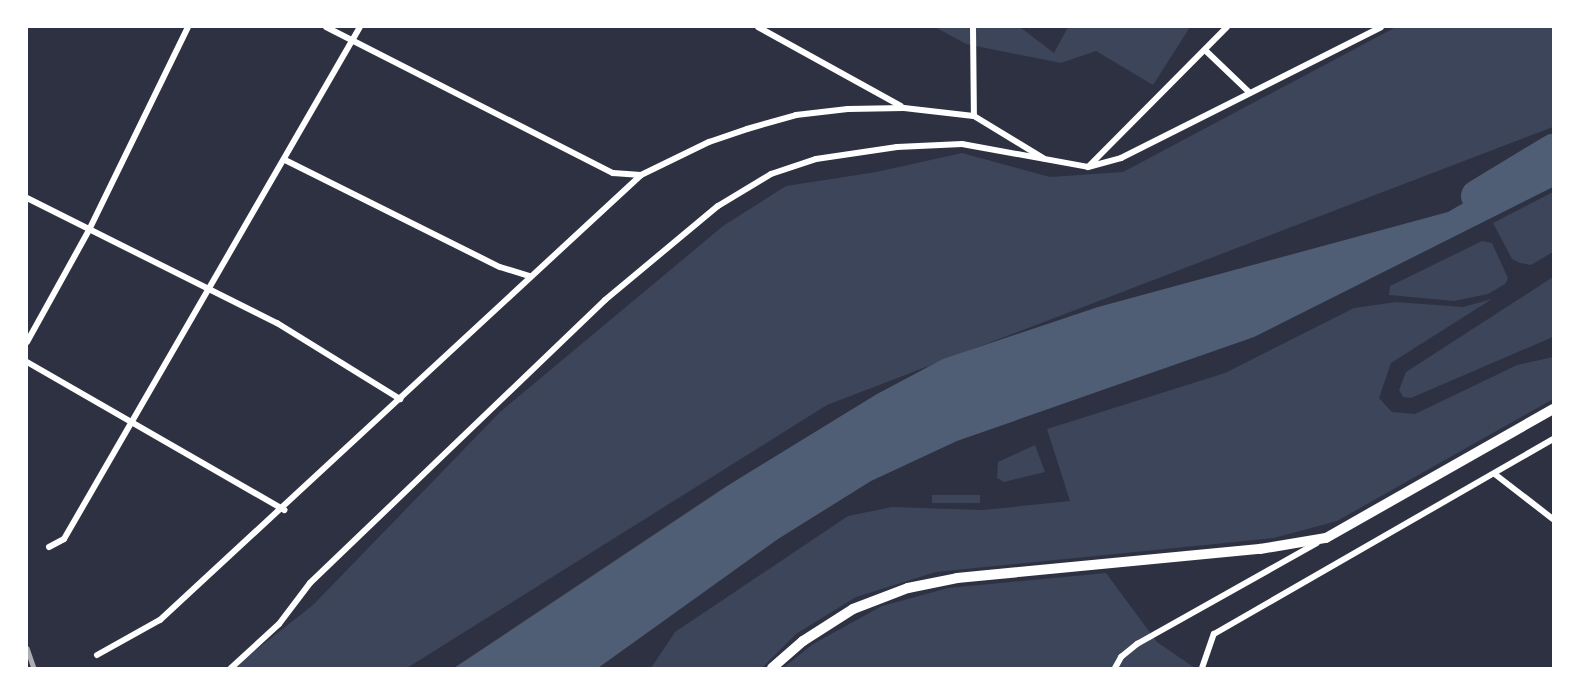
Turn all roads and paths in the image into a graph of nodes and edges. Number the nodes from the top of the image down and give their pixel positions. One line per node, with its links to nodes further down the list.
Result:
1 (188, 27): 18 (street)
2 (326, 27): 8 (street)
3 (360, 27): 8 (street)
4 (758, 27): 11 (street)
5 (974, 27): 12 (street)
6 (1227, 27): 9 (street)
7 (1381, 27): 10 (street)
8 (353, 41): 13 (street); 16 (street)
9 (1205, 50): 10 (street); 15 (street)
10 (1250, 93): 15 (street)
11 (904, 108): 12 (street); 16 (street)
12 (974, 116): 14 (street)
13 (285, 160): 19 (street); 20 (street)
14 (1049, 162): 15 (street); 33 (street)
15 (1088, 167)
16 (641, 175): 19 (street)
17 (27, 198): 18 (street)
18 (89, 230): 20 (street); 21 (street)
19 (530, 276): 23 (street)
20 (209, 289): 23 (street); 25 (street)
21 (27, 342)
22 (27, 362): 25 (street)
23 (400, 399): 28 (street)
24 (1553, 409): 30 (street)
25 (133, 421): 28 (street); 31 (street)
26 (1553, 439): 27 (street)
27 (1496, 475): 29 (street); 36 (street)
28 (284, 510): 32 (street)
29 (1553, 519)
30 (1326, 538): 34 (street); 35 (street)
31 (49, 547)
32 (97, 655)
33 (231, 668)
34 (772, 668)
35 (1115, 668)
36 (1202, 668)

